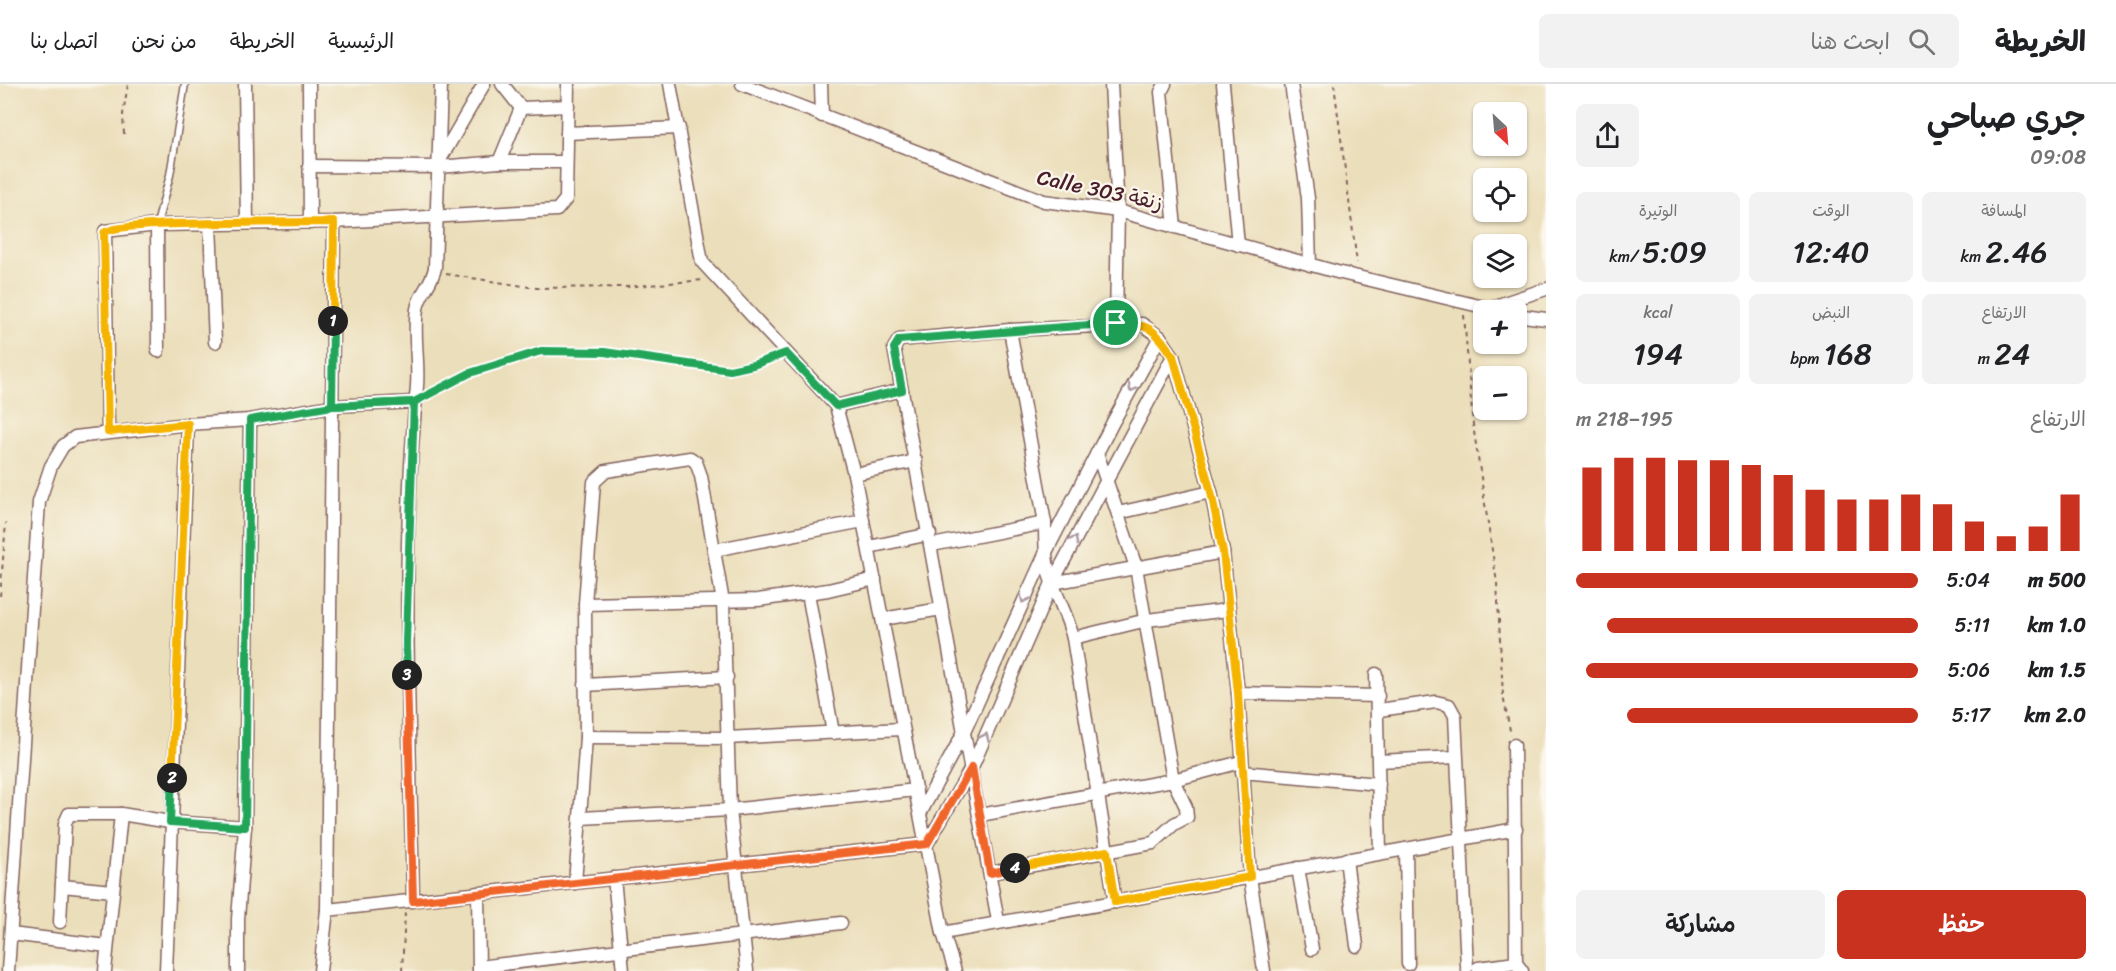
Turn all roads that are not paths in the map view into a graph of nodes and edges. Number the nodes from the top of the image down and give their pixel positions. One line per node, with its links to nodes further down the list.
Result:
1 (184, 84): 31 (lane)
2 (245, 84): 30 (street)
3 (309, 84): 24 (street)
4 (441, 84): 23 (street)
5 (484, 84): 23 (street)
6 (502, 84): 17 (street)
7 (568, 84): 16 (street)
8 (670, 84): 19 (street)
9 (742, 84): 15 (street, Calle 303 زنقة)
10 (821, 84): 18 (street)
11 (1111, 84): 25 (street)
12 (1165, 84): 32 (street)
13 (1223, 84): 33 (street)
14 (1291, 84): 34 (street)
15 (766, 88): 18 (street, Calle 303 زنقة)
16 (568, 106): 17 (street); 20 (street)
17 (521, 108): 21 (street)
18 (822, 116): 25 (street, Calle 303 زنقة)
19 (679, 128): 20 (street); 49 (street)
20 (567, 133): 22 (street)
21 (499, 162): 22 (street); 23 (street)
22 (565, 162): 26 (street)
23 (439, 164): 24 (street); 26 (street)
24 (309, 166): 28 (street)
25 (1118, 211): 32 (street, Calle 303 زنقة); 40 (street)
26 (438, 217): 27 (street); 47 (street)
27 (334, 222): 28 (street); 48 (street)
28 (310, 223): 30 (street)
29 (210, 224): 30 (street); 31 (street); 43 (street)
30 (247, 224)
31 (157, 225): 44 (street); 52 (street)
32 (1175, 227): 33 (street, Calle 303 زنقة)
33 (1238, 244): 34 (street, Calle 303 زنقة)
34 (1310, 265): 37 (street, Calle 303 زنقة)
35 (1546, 289): 36 (street)
36 (1517, 300)
37 (1473, 306)
38 (1527, 316): 39 (street)
39 (1546, 319)
40 (1116, 323): 41 (street); 42 (street)
41 (1010, 330): 46 (street); 60 (street)
42 (1160, 337): 45 (street); 53 (street, one-way to 53)
43 (215, 342)
44 (158, 351)
45 (1173, 356): 56 (street); 57 (street)
46 (902, 390): 49 (street); 54 (street)
47 (414, 402): 48 (street); 120 (street)
48 (332, 406): 50 (street); 122 (street)
49 (836, 406): 55 (street)
50 (250, 420): 51 (street); 103 (street)
51 (188, 424): 52 (street); 102 (street)
52 (108, 432): 127 (street)
53 (1097, 453): 56 (street); 64 (street)
54 (916, 461): 55 (street); 61 (street)
55 (854, 474): 59 (street)
56 (1107, 476): 58 (street); 68 (street, one-way to 56)
57 (1211, 492): 58 (street); 65 (street)
58 (1118, 513): 66 (street)
59 (863, 521): 62 (street); 63 (street)
60 (1045, 523): 61 (street); 64 (street)
61 (931, 540): 62 (street); 72 (street)
62 (869, 547): 67 (street)
63 (714, 550): 70 (street); 71 (street)
64 (1046, 552): 68 (street); 84 (street, one-way to 84)
65 (1223, 552): 66 (street); 73 (street)
66 (1136, 567): 68 (street); 75 (street)
67 (875, 579): 69 (street); 74 (street)
68 (1052, 583): 76 (street); 91 (street, one-way to 68)
69 (808, 593): 70 (street); 85 (street)
70 (723, 602): 71 (street); 78 (street)
71 (585, 604): 79 (street)
72 (941, 609): 74 (street); 84 (street)
73 (1228, 610): 75 (street); 80 (street)
74 (883, 619): 83 (street)
75 (1147, 620): 76 (street); 93 (street)
76 (1073, 638): 96 (street)
77 (1376, 674): 81 (street)
78 (727, 677): 79 (street); 87 (street)
79 (585, 685): 86 (street)
80 (1238, 693): 81 (street); 92 (street)
81 (1378, 696): 82 (street)
82 (1378, 710): 89 (street); 90 (street)
83 (902, 729): 85 (street); 95 (street)
84 (965, 730): 91 (street); 98 (street)
85 (832, 733): 87 (street)
86 (586, 737): 87 (street); 101 (street)
87 (727, 738): 97 (street)
88 (1514, 745): 104 (street)
89 (1456, 757): 90 (street); 105 (street)
90 (1378, 761): 94 (street)
91 (972, 767): 100 (street); 106 (street)
92 (1242, 767): 93 (street); 94 (street); 114 (street)
93 (1173, 780): 96 (street); 108 (street)
94 (1379, 784): 109 (street)
95 (916, 790): 97 (street); 98 (street)
96 (1098, 791): 100 (street); 108 (street)
97 (730, 810): 101 (street); 111 (street)
98 (921, 812): 106 (street)
99 (121, 814): 102 (street); 117 (street); 118 (street)
100 (980, 815): 113 (street)
101 (581, 818): 116 (street)
102 (170, 822): 103 (street); 138 (street)
103 (245, 827): 139 (street)
104 (1516, 829): 105 (street); 134 (street)
105 (1461, 839): 107 (street); 134 (street)
106 (927, 844): 111 (street); 126 (street)
107 (1406, 849): 109 (street); 133 (street)
108 (1107, 851): 113 (street); 121 (street)
109 (1380, 853): 110 (street)
110 (1347, 860): 112 (street); 130 (street)
111 (735, 865): 115 (street); 128 (street)
112 (1298, 868): 114 (street); 131 (street)
113 (990, 873): 123 (street)
114 (1250, 877): 121 (street); 144 (street)
115 (614, 878): 116 (street); 132 (street)
116 (575, 883): 119 (street)
117 (62, 886): 118 (street); 124 (street)
118 (113, 891): 129 (street)
119 (478, 893): 120 (street); 135 (street)
120 (409, 901): 122 (street)
121 (1115, 902): 123 (street)
122 (327, 910): 140 (street)
123 (998, 921): 126 (street)
124 (60, 922)
125 (841, 923): 128 (street)
126 (943, 933): 143 (street)
127 (11, 934): 129 (street); 136 (street)
128 (744, 934): 132 (street); 142 (street)
129 (107, 946): 137 (street)
130 (1357, 946)
131 (1312, 949)
132 (621, 950): 135 (street); 141 (street)
133 (1408, 964)
134 (1519, 967)
135 (479, 969)
136 (8, 971)
137 (105, 971)
138 (166, 971)
139 (238, 971)
140 (320, 971)
141 (623, 971)
142 (747, 971)
143 (955, 971)
144 (1264, 971)

